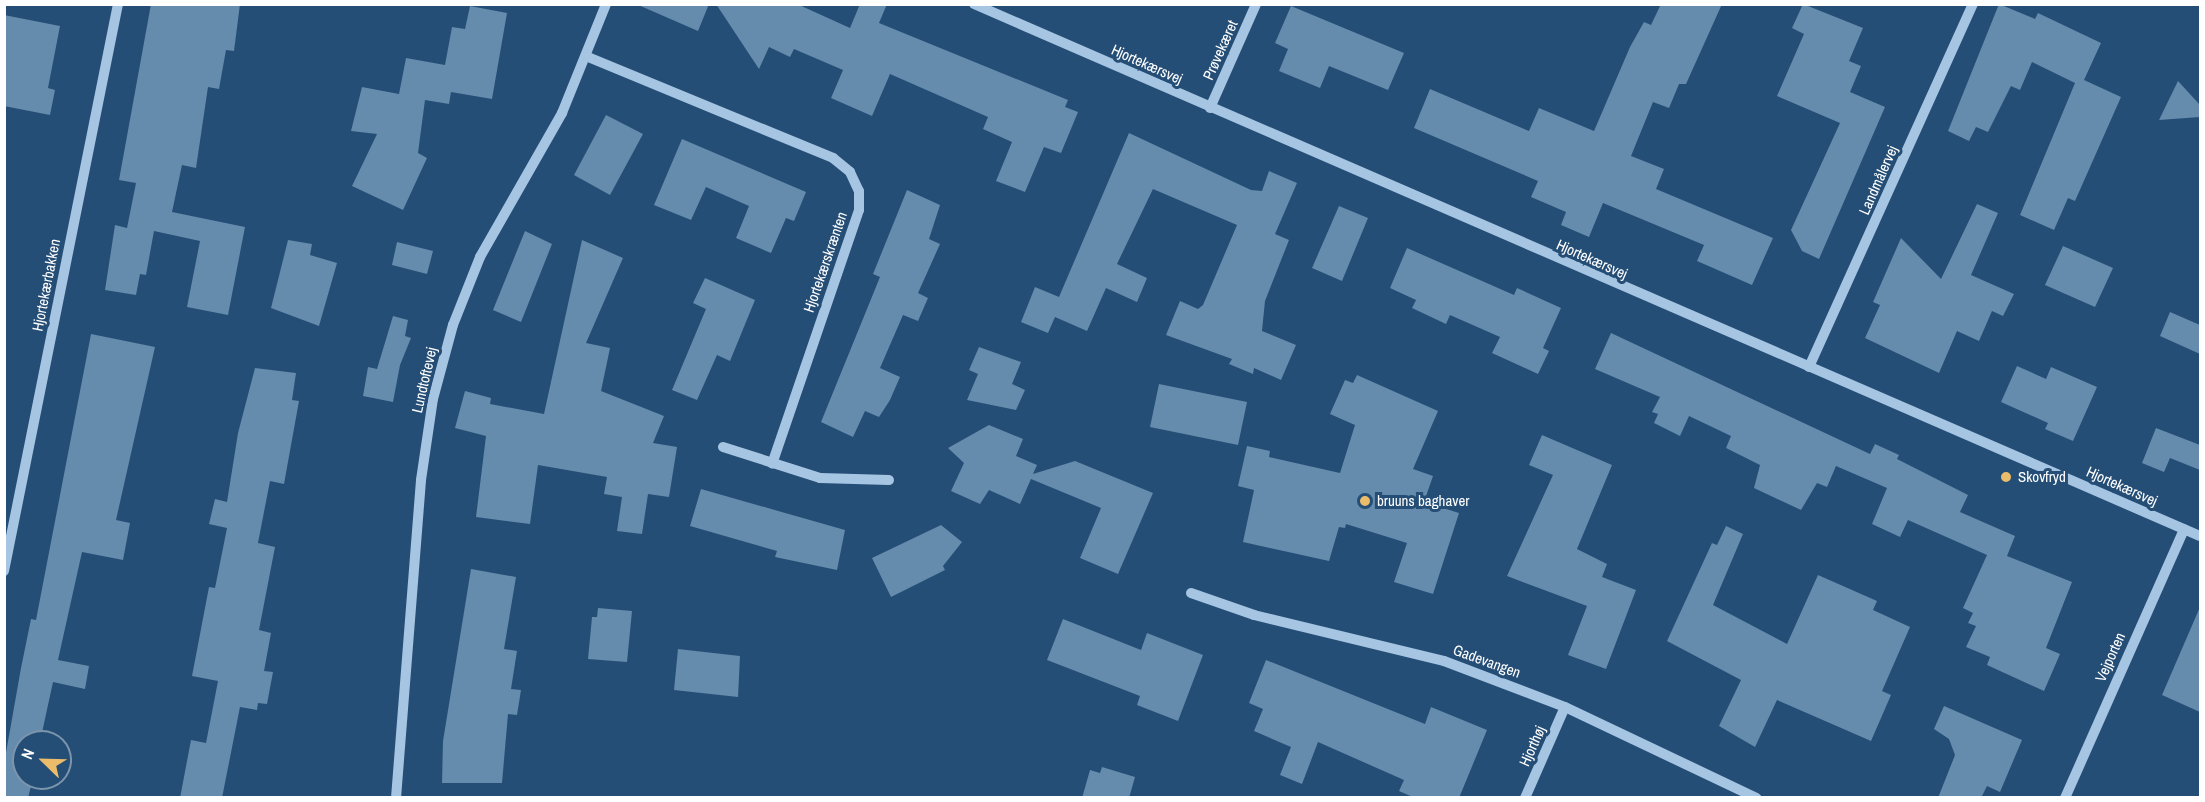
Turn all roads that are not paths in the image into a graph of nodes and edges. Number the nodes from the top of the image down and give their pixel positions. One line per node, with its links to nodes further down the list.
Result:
1 (118, 4): 14 (street, Hjortekærbakken)
2 (606, 4): 6 (street, Lundtoftevej)
3 (974, 4): 7 (street, Hjortekærsvej)
4 (1256, 4): 7 (street, Prøvekæret)
5 (1973, 4): 8 (street, Landmålervej)
6 (588, 57): 10 (street, Hjortekærskrænten); 17 (street, Lundtoftevej)
7 (1210, 108): 8 (street, Hjortekærsvej)
8 (1809, 367): 12 (street, Hjortekærsvej)
9 (723, 447): 10 (street)
10 (772, 464): 11 (street)
11 (889, 480)
12 (2184, 529): 13 (street, Hjortekærsvej); 20 (street, Vejporten)
13 (2200, 536)
14 (4, 571)
15 (1191, 593): 16 (street, Gadevangen)
16 (1565, 706): 18 (street, Hjorthøj); 19 (street, Gadevangen)
17 (396, 798)
18 (1525, 798)
19 (1757, 798)
20 (2065, 798)

